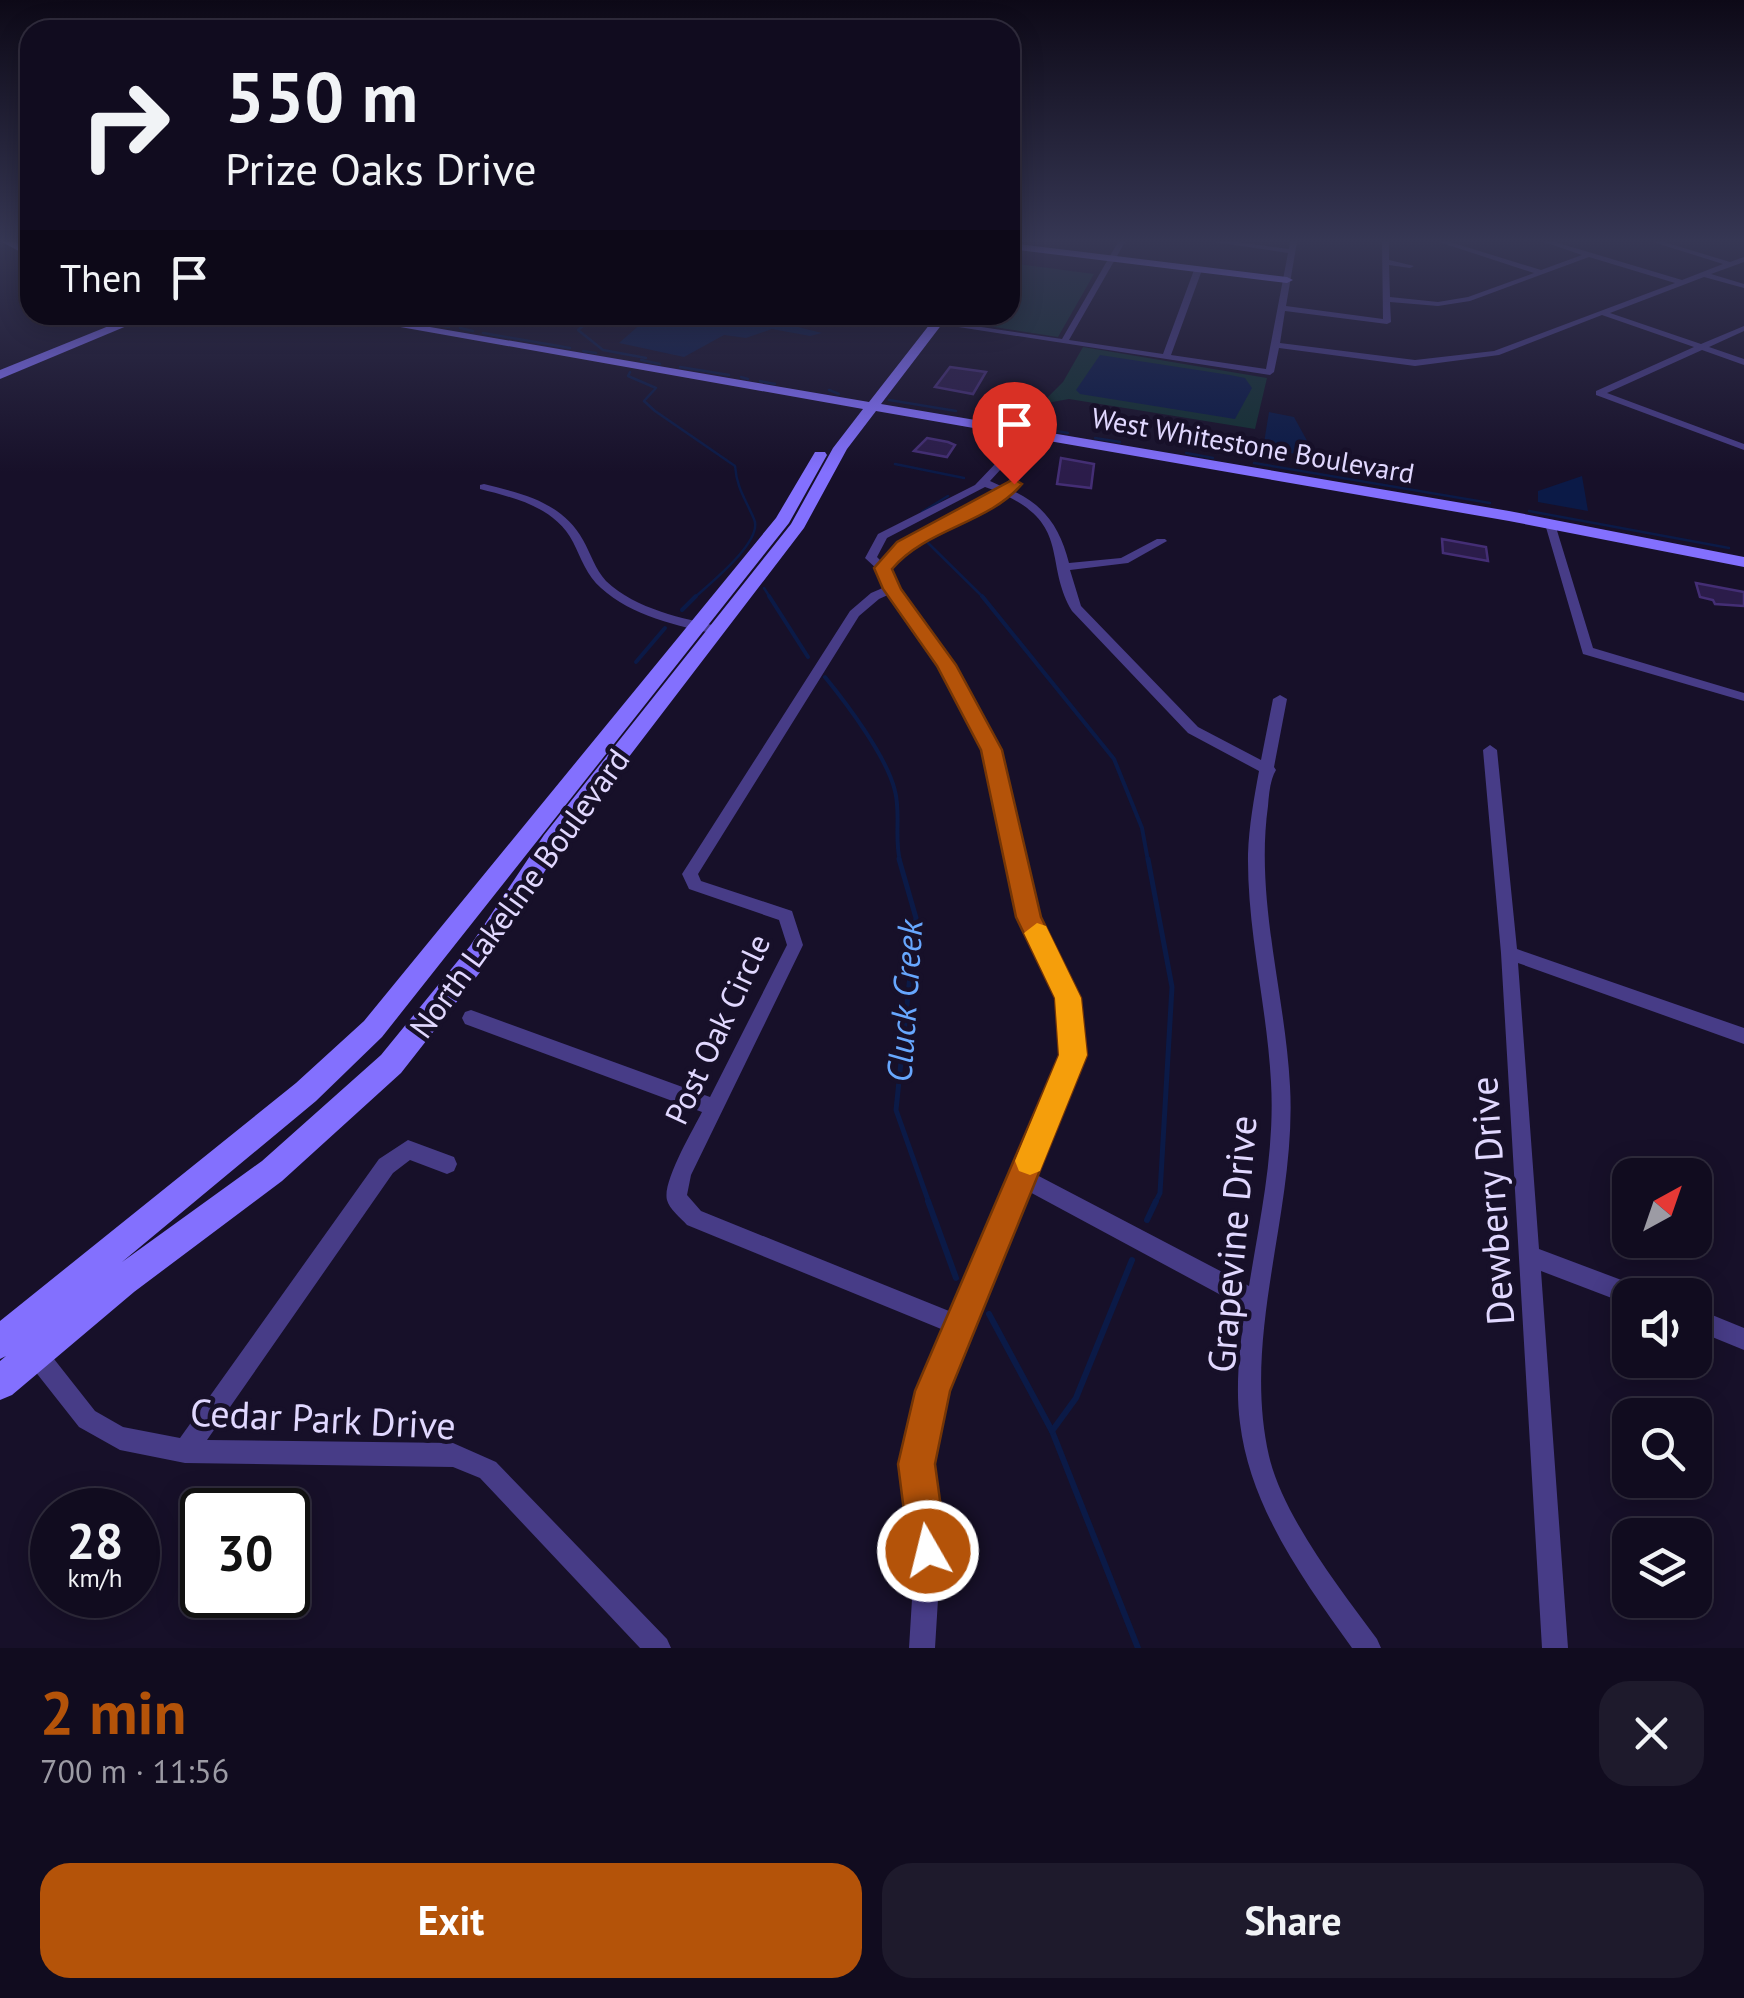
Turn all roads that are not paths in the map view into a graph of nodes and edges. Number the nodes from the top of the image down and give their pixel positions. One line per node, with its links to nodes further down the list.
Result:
1 (1077, 319): 14 (street)
2 (1180, 319): 17 (street)
3 (1281, 319): 15 (street)
4 (1363, 319): 5 (street)
5 (1386, 319)
6 (1587, 319): 15 (street)
7 (1619, 319): 16 (street)
8 (109, 325): 19 (main road)
9 (122, 325): 19 (main road)
10 (396, 325): 20 (main road, West Whitestone Boulevard)
11 (928, 325): 20 (main road, North Lakeline Boulevard)
12 (972, 325): 14 (street)
13 (1744, 328): 16 (street)
14 (1064, 342): 17 (street)
15 (1277, 345): 17 (street)
16 (1697, 346): 18 (street); 22 (street)
17 (1166, 357)
18 (1744, 362)
19 (0, 372)
20 (862, 406): 21 (main road, West Whitestone Boulevard); 32 (main road, North Lakeline Boulevard)
21 (1037, 438): 23 (street); 25 (street); 26 (main road, West Whitestone Boulevard)
22 (1744, 447)
23 (984, 483): 25 (street); 30 (street)
24 (484, 487): 32 (street)
25 (1007, 492): 29 (street); 30 (street)
26 (1550, 524): 28 (main road, West Whitestone Boulevard); 33 (street)
27 (1161, 541): 29 (street)
28 (1744, 562)
29 (1064, 567): 37 (street)
30 (883, 568): 31 (street)
31 (892, 589): 41 (street, Post Oak Circle); 43 (street)
32 (707, 628): 36 (main road, North Lakeline Boulevard)
33 (1744, 697)
34 (1280, 699): 37 (street, Grapevine Drive)
35 (1490, 750): 38 (street, Dewberry Drive)
36 (595, 770): 50 (main road, North Lakeline Boulevard); 50 (main road, North Lakeline Boulevard)
37 (1269, 770): 46 (street, Grapevine Drive)
38 (1509, 954): 40 (street); 44 (street, Dewberry Drive)
39 (472, 1018): 41 (street)
40 (1744, 1036)
41 (713, 1108): 47 (street, Post Oak Circle)
42 (446, 1164): 52 (street)
43 (1022, 1178): 46 (street); 47 (street)
44 (1530, 1256): 45 (street); 56 (street, Dewberry Drive)
45 (1612, 1287)
46 (1256, 1302): 55 (street, Grapevine Drive)
47 (957, 1324): 54 (street)
48 (1712, 1326): 49 (street)
49 (1744, 1339)
50 (19, 1340): 51 (main road, North Lakeline Boulevard); 52 (street, Cedar Park Drive)
51 (0, 1383)
52 (185, 1451): 53 (street, Cedar Park Drive)
53 (658, 1648)
54 (922, 1648)
55 (1368, 1648)
56 (1555, 1648)

